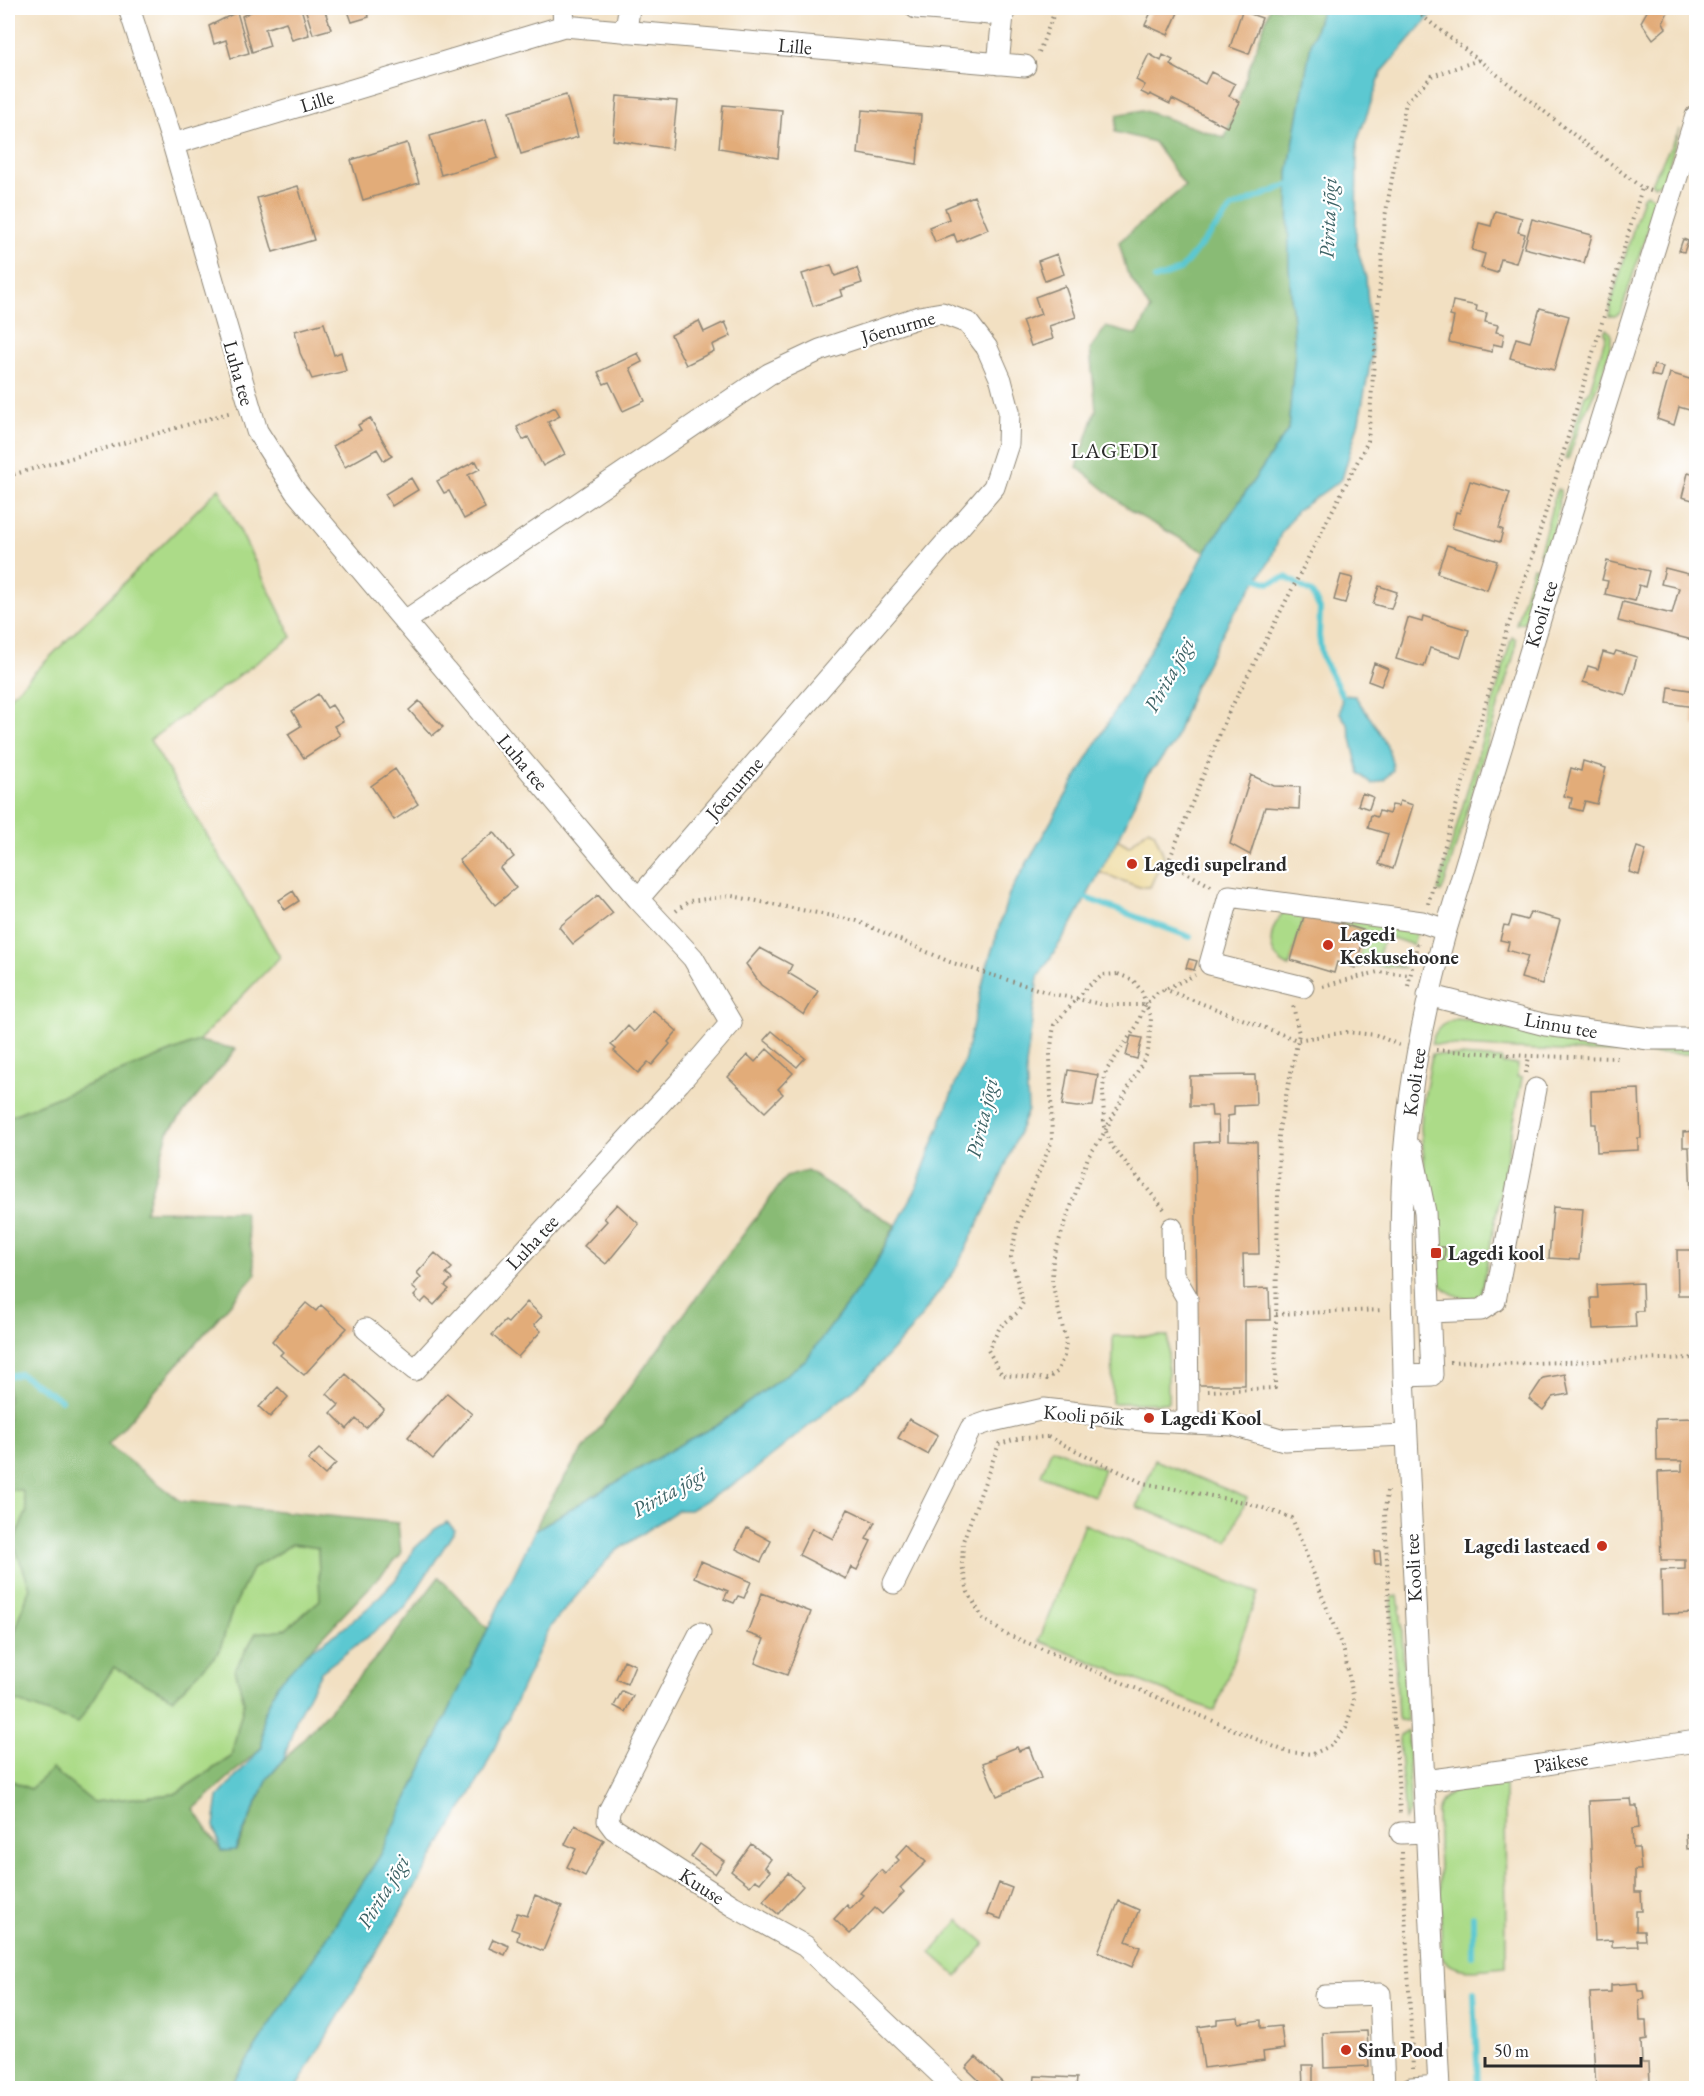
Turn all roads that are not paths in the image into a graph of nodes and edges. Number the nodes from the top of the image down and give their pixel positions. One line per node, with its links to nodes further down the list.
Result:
1 (129, 8): 9 (street, Luha tee)
2 (628, 8): 5 (street)
3 (916, 8): 6 (street)
4 (564, 17): 5 (street, Lille); 9 (street, Lille)
5 (626, 32): 6 (street, Lille)
6 (998, 64): 7 (street, Lille)
7 (1025, 66)
8 (1696, 116): 12 (street, Kooli tee)
9 (173, 144): 10 (street, Luha tee)
10 (405, 621): 11 (street, Luha tee); 11 (street, Jõenurme)
11 (638, 898): 20 (street, Luha tee)
12 (1446, 930): 13 (street); 14 (street, Kooli tee)
13 (1305, 988)
14 (1428, 995): 15 (street, Linnu tee); 17 (street, Kooli tee)
15 (1696, 1039)
16 (1536, 1089): 19 (street)
17 (1408, 1125): 19 (street); 21 (street, Kooli tee)
18 (1172, 1228): 22 (street)
19 (1429, 1312): 21 (street)
20 (366, 1329)
21 (1404, 1376): 23 (street, Kooli tee)
22 (1188, 1423): 23 (street, Kooli põik); 24 (street, Kooli põik)
23 (1406, 1435): 27 (street, Kooli tee)
24 (894, 1583)
25 (700, 1633): 32 (street, Kuuse)
26 (1696, 1741): 27 (street, Päikese)
27 (1424, 1781): 28 (street, Kooli tee)
28 (1427, 1832): 29 (street); 31 (street, Kooli tee)
29 (1401, 1833)
30 (1325, 1996): 33 (street)
31 (1439, 2087): 34 (street)
32 (955, 2088)
33 (1384, 2088)
34 (1413, 2088)

